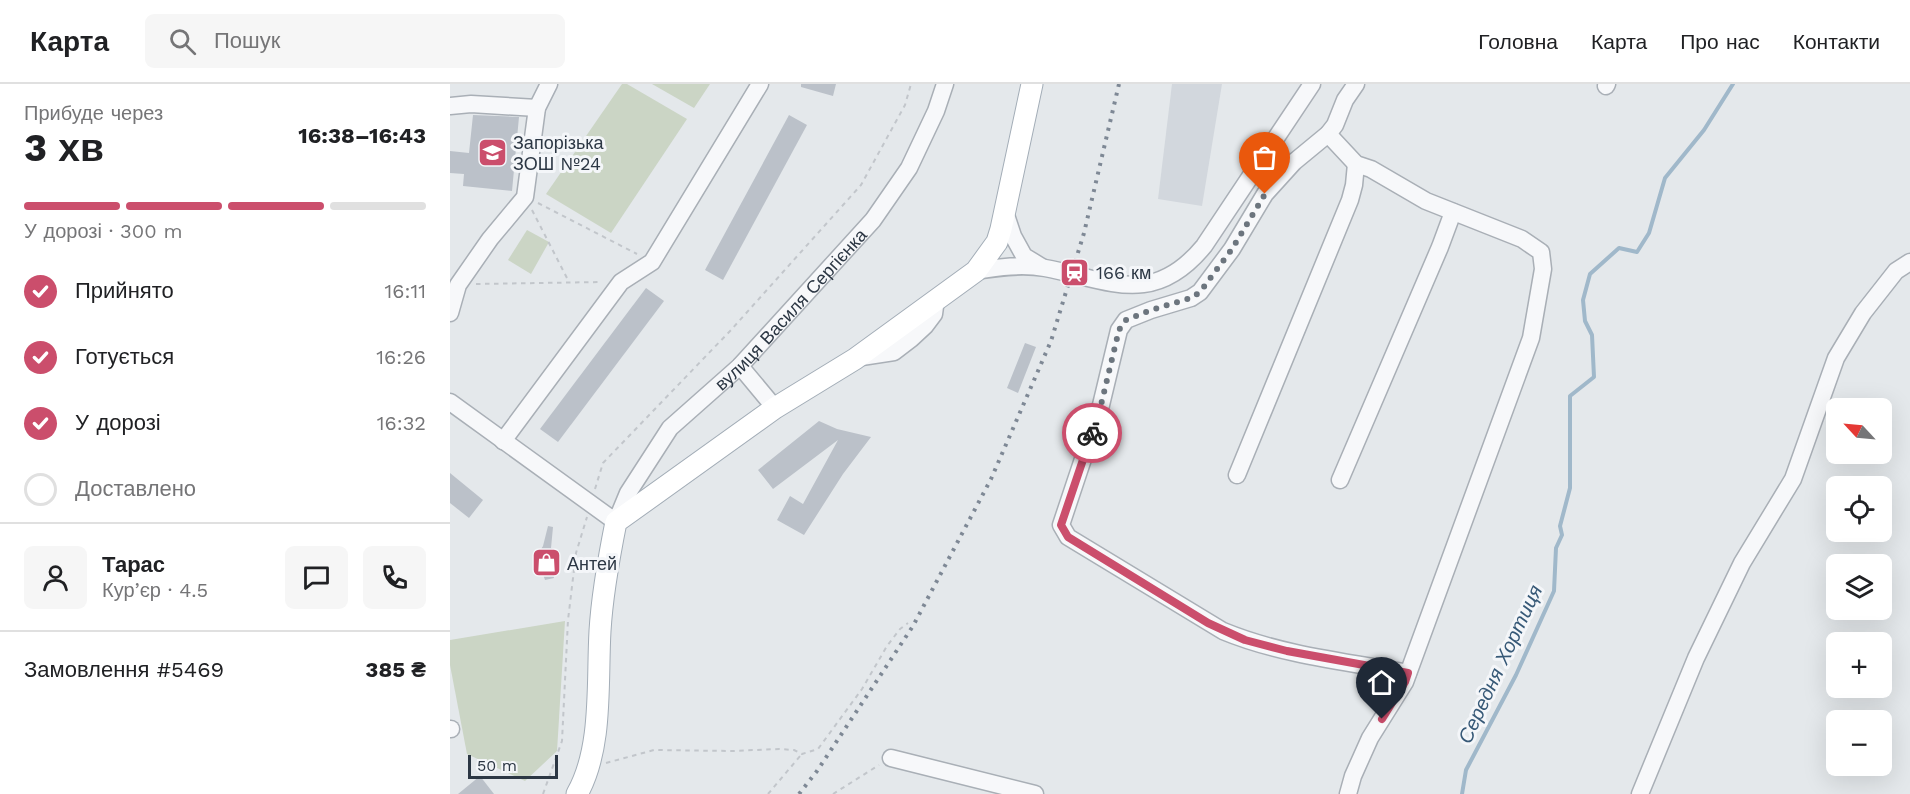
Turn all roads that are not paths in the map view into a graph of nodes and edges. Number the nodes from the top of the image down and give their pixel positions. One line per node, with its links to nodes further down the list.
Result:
1 (549, 84): 8 (street)
2 (760, 84): 20 (street)
3 (945, 84): 17 (street, вулиця Василя Сергієнка)
4 (1032, 84): 11 (main road)
5 (1312, 84): 14 (street)
6 (1356, 84): 9 (street)
7 (450, 106): 8 (street)
8 (537, 108): 16 (street)
9 (1328, 134): 10 (street); 24 (street)
10 (1356, 164): 12 (street); 21 (street)
11 (1005, 212): 14 (street); 15 (main road)
12 (1453, 212): 22 (street); 24 (street)
13 (1910, 262): 29 (street)
14 (1043, 267): 15 (street)
15 (976, 271): 19 (main road)
16 (450, 313)
17 (740, 366): 19 (street); 23 (street, вулиця Василя Сергієнка)
18 (450, 402): 20 (street)
19 (775, 408): 23 (main road)
20 (502, 441): 23 (street)
21 (1237, 475)
22 (1340, 480)
23 (616, 522): 26 (main road, вулиця Василя Сергієнка)
24 (1408, 673): 28 (street)
25 (891, 758): 27 (street)
26 (577, 794)
27 (1035, 794)
28 (1348, 794)
29 (1640, 794)

